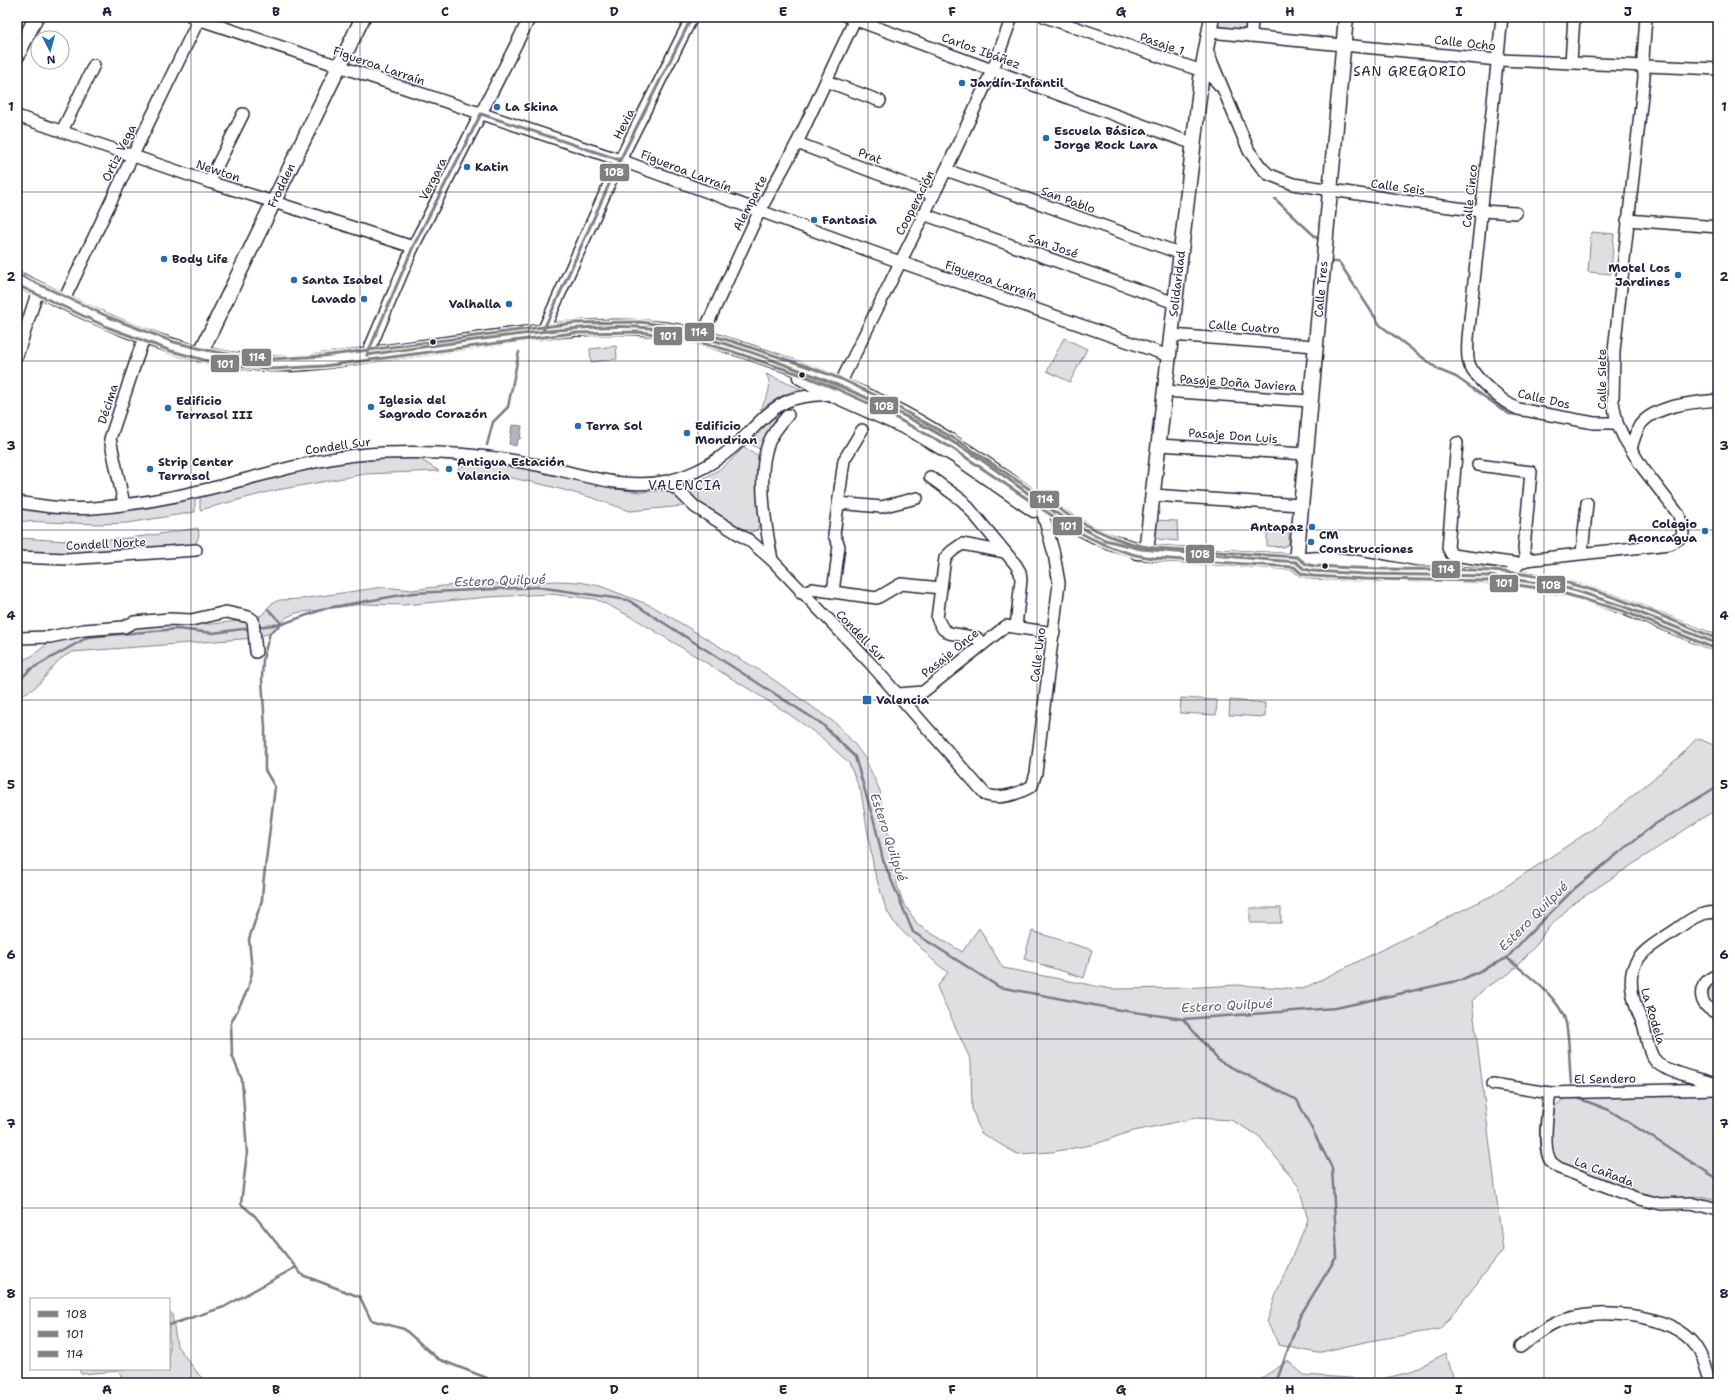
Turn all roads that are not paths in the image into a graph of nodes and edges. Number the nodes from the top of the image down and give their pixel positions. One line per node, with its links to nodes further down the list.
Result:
1 (36, 17): 19 (main road)
2 (363, 17): 23 (main road, Frodden)
3 (530, 17): 32 (street, Vergara)
4 (692, 17): 38 (street, Hevia)
5 (1012, 17): 25 (street, Cooperación)
6 (1045, 17): 27 (street, Pasaje 1)
7 (1212, 17): 15 (main road, Solidaridad)
8 (1252, 17): 16 (street)
9 (1346, 17): 17 (main road, Calle Tres)
10 (1502, 17): 20 (street, Calle Cinco)
11 (1574, 17): 21 (street)
12 (1646, 17): 24 (street, Calle Siete)
13 (197, 18): 23 (street, Figueroa Larraín); 37 (street, Ortiz Vega)
14 (853, 18): 25 (street, Carlos Ibáñez); 28 (street, Alemparte)
15 (1209, 32): 16 (street, Calle Ocho); 18 (main road, Solidaridad)
16 (1251, 36): 17 (street, Calle Ocho)
17 (1344, 44): 20 (street, Calle Ocho); 41 (main road, Calle Tres)
18 (1206, 48): 27 (main road, Solidaridad); 29 (street, Calle Seis)
19 (17, 56)
20 (1498, 60): 21 (street, Calle Ocho); 44 (street, Calle Cinco)
21 (1571, 62): 24 (street, Calle Ocho)
22 (94, 65): 34 (street)
23 (338, 66): 32 (street, Figueroa Larraín); 43 (main road, Frodden)
24 (1644, 67): 26 (street, Calle Ocho); 48 (street, Calle Siete)
25 (993, 69): 36 (street, Carlos Ibáñez); 39 (street, Cooperación)
26 (1718, 69)
27 (1202, 72): 29 (street, Pasaje 1); 36 (main road, Solidaridad)
28 (826, 81): 30 (street); 35 (street, Alemparte)
29 (1222, 87): 41 (street, Calle Seis)
30 (880, 101)
31 (243, 114): 40 (street)
32 (481, 114): 38 (street, Figueroa Larraín); 50 (street, Vergara)
33 (17, 116): 34 (street, Newton)
34 (62, 131): 37 (street, Newton)
35 (797, 143): 42 (street, Prat); 45 (street, Alemparte)
36 (1194, 144): 51 (main road, Solidaridad)
37 (132, 155): 40 (street, Newton); 55 (street, Ortiz Vega)
38 (620, 160): 45 (street, Figueroa Larraín); 57 (street, Hevia)
39 (946, 170): 42 (street, Cooperación); 51 (street, San Pablo)
40 (209, 182): 43 (street, Newton)
41 (1330, 190): 44 (street, Calle Seis); 61 (main road, Calle Tres)
42 (934, 195): 47 (street, Cooperación)
43 (274, 202): 50 (street, Newton); 62 (main road, Frodden)
44 (1481, 211): 46 (street, Calle Seis); 66 (street, Calle Cinco)
45 (759, 212): 52 (street, Figueroa Larraín); 60 (street, Alemparte)
46 (1516, 213)
47 (923, 214): 52 (street, Cooperación); 56 (street, San José)
48 (1627, 220): 49 (street); 72 (street, Calle Siete)
49 (1718, 227)
50 (412, 247): 63 (street, Vergara)
51 (1182, 254): 56 (main road, Solidaridad)
52 (900, 262): 65 (street, Figueroa Larraín); 68 (street, Cooperación)
53 (17, 279): 54 (main road)
54 (38, 290): 55 (main road); 64 (street)
55 (63, 302): 59 (main road)
56 (1175, 303): 58 (main road, Solidaridad)
57 (543, 331): 60 (main road); 63 (main road)
58 (1171, 335): 61 (street, Calle Cuatro); 65 (main road, Solidaridad)
59 (144, 337): 62 (main road); 87 (street, Décima)
60 (701, 338): 68 (main road)
61 (1315, 346): 69 (main road, Calle Tres)
62 (200, 354): 63 (main road)
63 (367, 355)
64 (17, 356)
65 (1169, 356): 67 (main road, Solidaridad)
66 (1476, 376): 72 (street, Calle Dos)
67 (1164, 391): 69 (street, Pasaje Doña Javiera); 75 (main road, Solidaridad)
68 (839, 392): 79 (street); 90 (main road)
69 (1310, 400): 77 (main road, Calle Tres)
70 (1718, 400): 76 (street)
71 (788, 415): 91 (street)
72 (1617, 423): 76 (street, Calle Siete)
73 (862, 430): 88 (street)
74 (1457, 443): 100 (street)
75 (1159, 445): 77 (street, Pasaje Don Luis); 82 (main road, Solidaridad)
76 (1631, 449): 96 (street, Calle Siete)
77 (1305, 454): 89 (main road, Calle Tres)
78 (1478, 465): 100 (street)
79 (697, 471): 81 (street, Condell Sur); 83 (street)
80 (930, 477): 94 (street)
81 (664, 482): 83 (street, Condell Sur); 87 (street, Condell Sur)
82 (1153, 495): 89 (street); 95 (main road, Solidaridad)
83 (686, 496): 92 (street, Condell Sur)
84 (917, 498): 88 (street)
85 (17, 502): 87 (street, Condell Sur)
86 (1587, 503): 96 (street)
87 (124, 504)
88 (839, 504): 103 (street)
89 (1300, 505): 99 (main road, Calle Tres)
90 (1041, 510): 95 (main road); 106 (street, Calle Uno)
91 (767, 532): 92 (street); 98 (street)
92 (750, 541): 98 (street, Condell Sur)
93 (196, 550): 97 (street, Condell Norte)
94 (1006, 552): 102 (street); 105 (street)
95 (1146, 552): 99 (main road)
96 (1582, 553): 100 (street, Calle Siete)
97 (17, 557)
98 (772, 560): 104 (street, Condell Sur)
99 (1296, 562): 101 (main road)
100 (1523, 562): 101 (street)
101 (1506, 578): 109 (main road)
102 (941, 588): 103 (street); 108 (street)
103 (833, 592): 104 (street)
104 (802, 593): 111 (street, Condell Sur)
105 (1016, 626): 106 (street); 108 (street, Pasaje Once)
106 (1054, 633): 112 (street, Calle Uno)
107 (17, 638): 110 (street)
108 (982, 644): 111 (street, Pasaje Once)
109 (1718, 644)
110 (256, 652)
111 (898, 694): 112 (street, Condell Sur)
112 (1009, 795)
113 (1718, 913): 117 (street, La Rodela)
114 (1718, 976): 115 (street)
115 (1718, 1013)
116 (1493, 1084): 119 (street, El Sendero)
117 (1718, 1085)
118 (1718, 1089): 119 (street, El Sendero)
119 (1550, 1093): 120 (street, La Cañada)
120 (1718, 1210)
121 (1520, 1347): 122 (street)
122 (1711, 1383)

